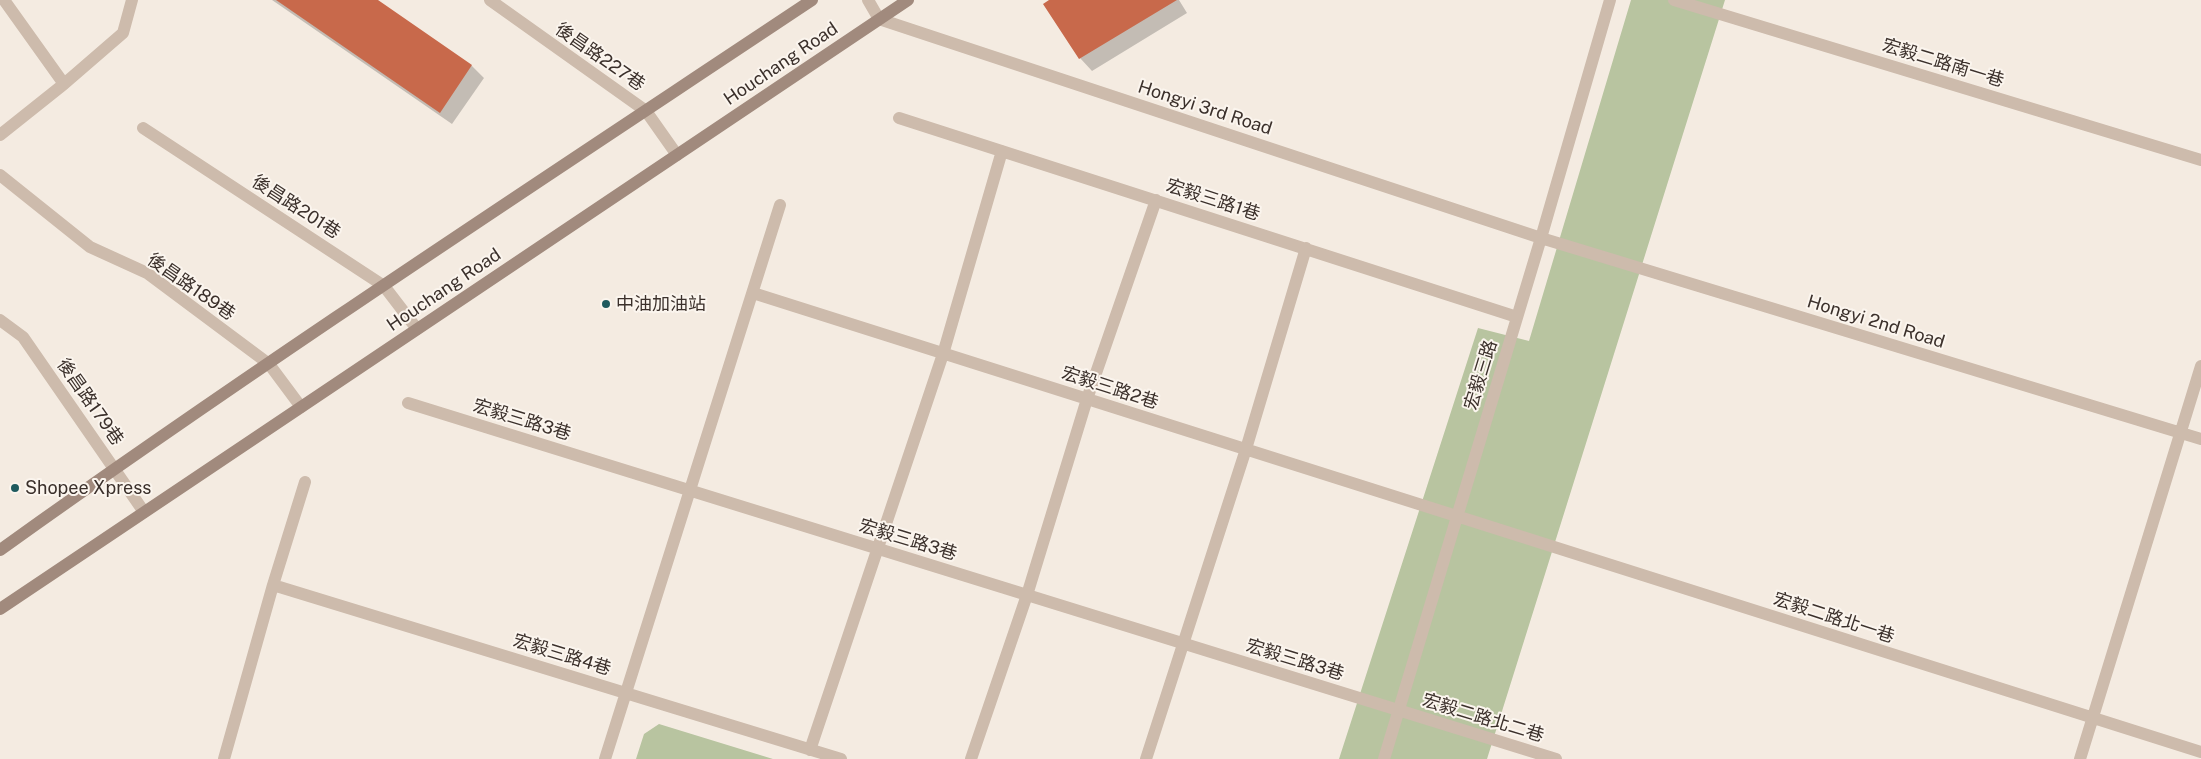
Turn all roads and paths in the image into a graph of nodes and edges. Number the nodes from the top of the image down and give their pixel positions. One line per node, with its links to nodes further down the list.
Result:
1 (4, 0): 10 (street)
2 (132, 0): 10 (street)
3 (490, 0): 11 (street, 後昌路227巷)
4 (812, 0): 11 (street, Houchang Road)
5 (868, 0): 9 (street)
6 (908, 0): 9 (street, Houchang Road)
7 (1610, 0): 21 (street, 宏毅三路)
8 (1674, 0): 17 (street, 宏毅二路南一巷)
9 (879, 19): 16 (street, Houchang Road); 21 (street, Hongyi 3rd Road)
10 (64, 84): 14 (street)
11 (646, 111): 16 (street, 後昌路227巷); 23 (street, Houchang Road)
12 (899, 118): 15 (street, 宏毅三路1巷)
13 (143, 128): 23 (street, 後昌路201巷)
14 (0, 135)
15 (1002, 151): 19 (street, 宏毅三路1巷); 28 (street)
16 (677, 155): 27 (street, Houchang Road)
17 (2201, 160)
18 (0, 175): 29 (street, 後昌路189巷)
19 (1156, 200): 22 (street, 宏毅三路1巷); 31 (street)
20 (780, 206): 24 (street)
21 (1541, 238): 25 (street, 宏毅三路); 34 (street, Hongyi 2nd Road)
22 (1306, 248): 25 (street, 宏毅三路1巷); 36 (street)
23 (384, 286): 27 (street, 後昌路201巷); 29 (street, Houchang Road)
24 (753, 293): 28 (street, 宏毅三路2巷); 39 (street)
25 (1518, 317): 41 (street, 宏毅三路)
26 (0, 320): 37 (street, 後昌路179巷)
27 (417, 330): 33 (street, Houchang Road)
28 (943, 354): 31 (street, 宏毅三路2巷); 42 (street)
29 (269, 364): 33 (street, 後昌路189巷); 37 (street, Houchang Road)
30 (2201, 366): 34 (street)
31 (1087, 399): 36 (street, 宏毅三路2巷); 45 (street)
32 (408, 403): 39 (street, 宏毅三路3巷)
33 (301, 407): 40 (street, Houchang Road)
34 (2180, 433): 35 (street, Hongyi 2nd Road); 50 (street)
35 (2201, 439)
36 (1246, 449): 41 (street, 宏毅三路2巷); 47 (street)
37 (115, 468): 40 (street, 後昌路179巷); 43 (street, Houchang Road)
38 (305, 482): 44 (street)
39 (690, 491): 42 (street, 宏毅三路3巷); 48 (street)
40 (144, 512): 46 (street, Houchang Road)
41 (1457, 516): 49 (street, 宏毅三路); 50 (street, 宏毅二路北一巷)
42 (877, 549): 45 (street, 宏毅三路3巷); 51 (street)
43 (0, 550)
44 (273, 585): 48 (street, 宏毅三路4巷); 53 (street)
45 (1027, 595): 47 (street, 宏毅三路3巷); 56 (street)
46 (0, 609)
47 (1183, 644): 49 (street, 宏毅三路3巷); 57 (street)
48 (626, 693): 51 (street, 宏毅三路4巷); 54 (street)
49 (1399, 710): 58 (street, 宏毅三路); 59 (street, 宏毅二路北二巷)
50 (2093, 718): 52 (street, 宏毅二路北一巷); 60 (street)
51 (810, 750): 55 (street, 宏毅三路4巷)
52 (2201, 752)
53 (224, 759)
54 (606, 759)
55 (841, 759)
56 (971, 759)
57 (1146, 759)
58 (1384, 759)
59 (1556, 759)
60 (2080, 759)

